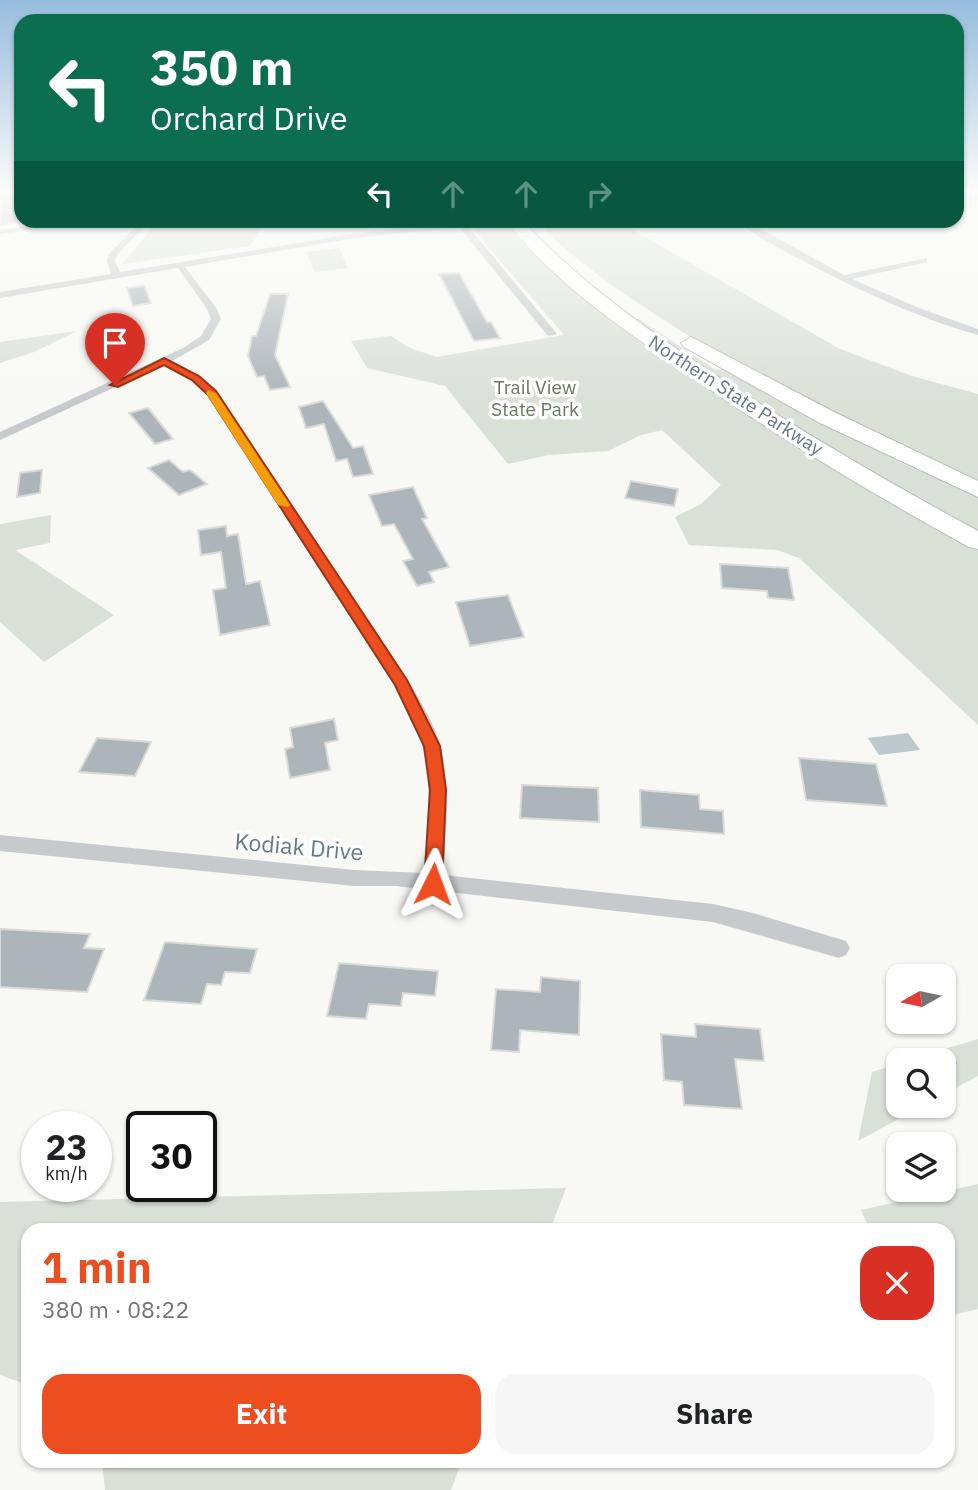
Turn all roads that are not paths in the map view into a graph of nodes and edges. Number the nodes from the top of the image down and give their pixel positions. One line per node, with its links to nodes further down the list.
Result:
1 (111, 262): 9 (street)
2 (194, 262): 8 (street)
3 (492, 262): 13 (street)
4 (555, 262): 17 (highway, Northern State Parkway)
5 (576, 262): 16 (highway, Northern State Parkway)
6 (814, 262): 10 (street)
7 (917, 262): 10 (street)
8 (179, 264): 9 (street); 14 (street)
9 (116, 275): 11 (street)
10 (844, 278): 12 (street)
11 (0, 295)
12 (978, 331)
13 (552, 334)
14 (164, 361): 15 (street); 19 (street)
15 (0, 436)
16 (978, 490)
17 (978, 541)
18 (0, 843): 19 (street, Kodiak Drive)
19 (433, 884): 20 (street, Kodiak Drive)
20 (839, 948)

